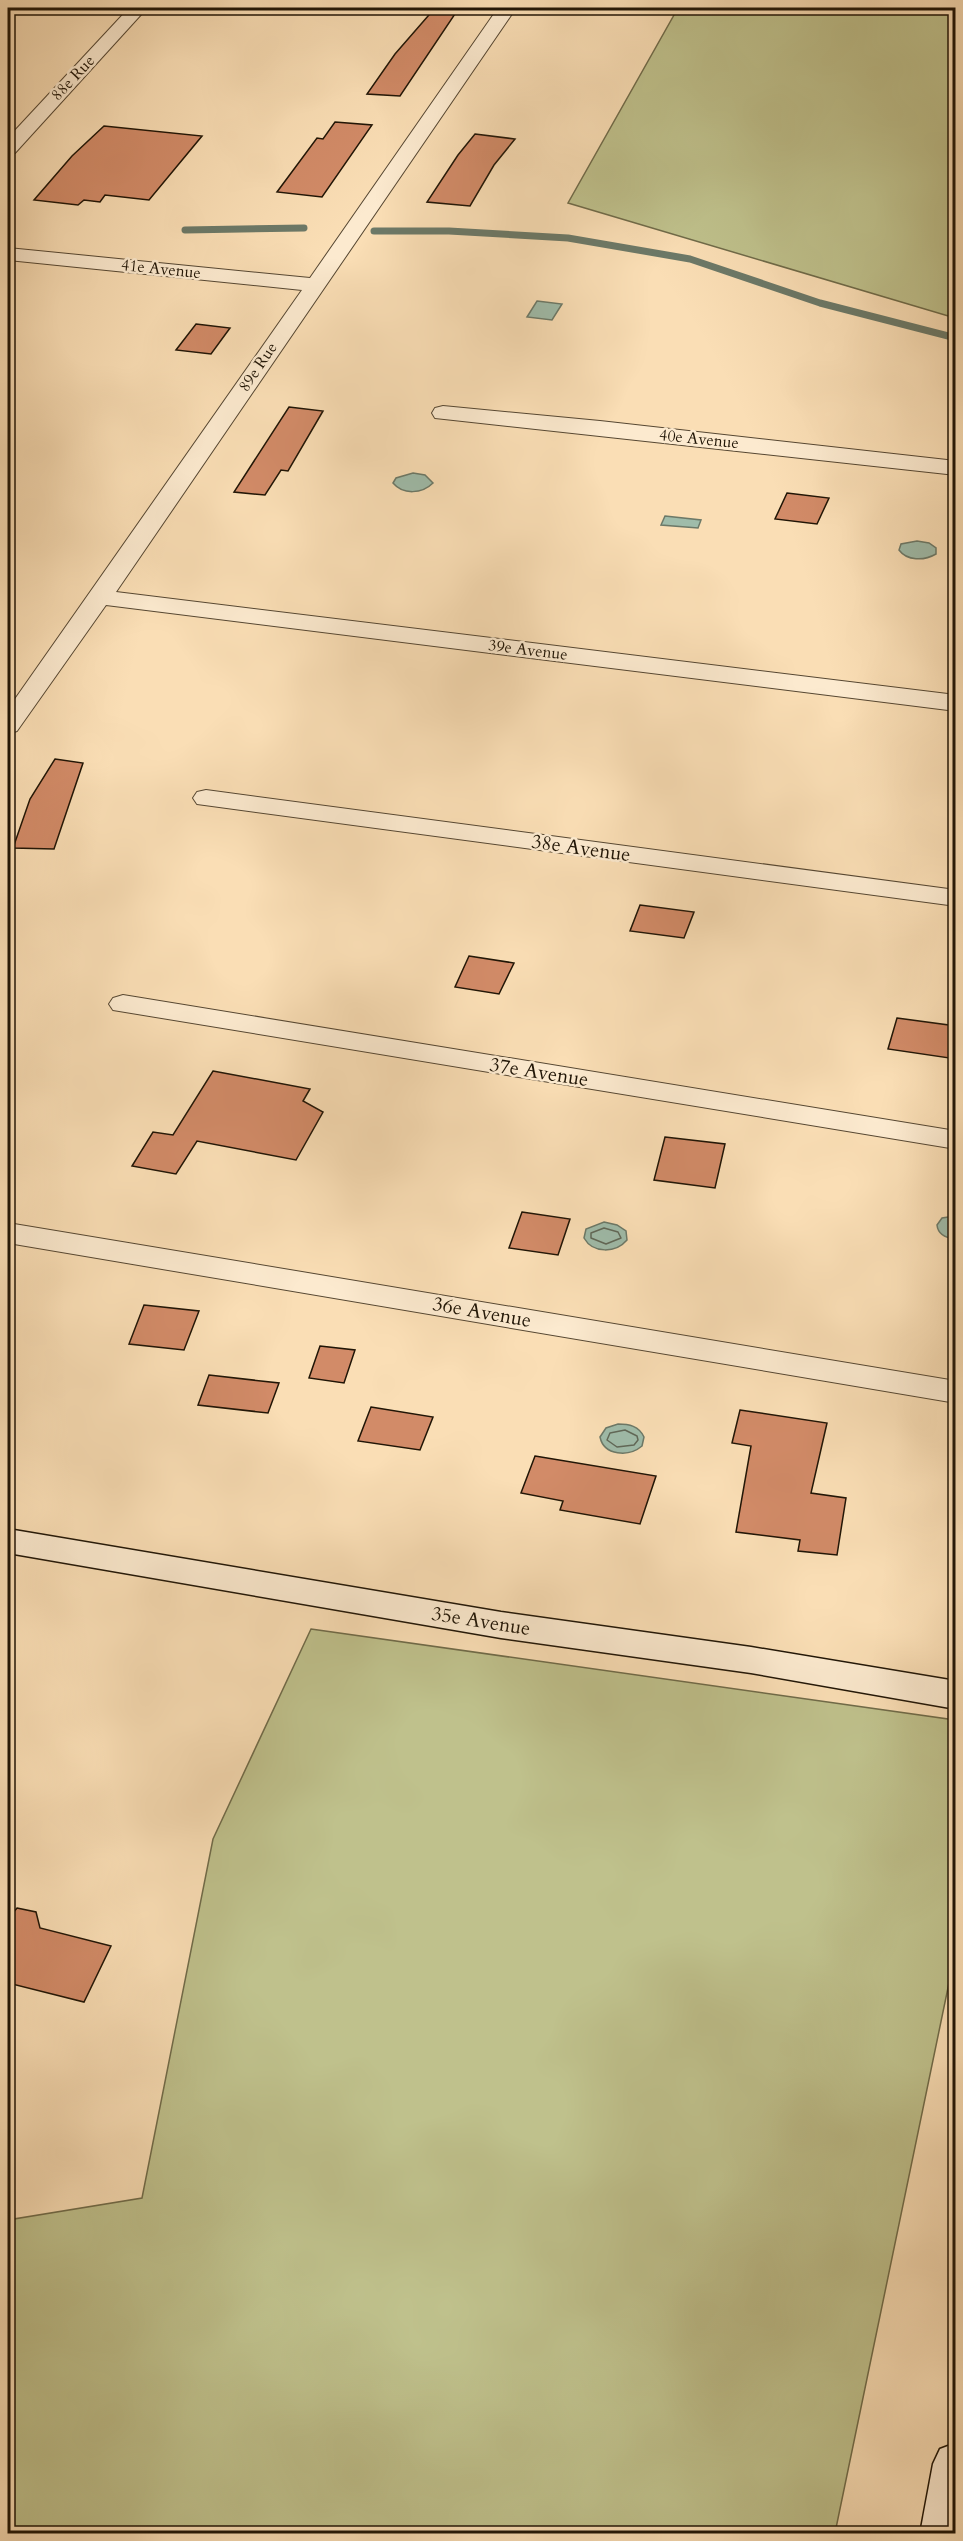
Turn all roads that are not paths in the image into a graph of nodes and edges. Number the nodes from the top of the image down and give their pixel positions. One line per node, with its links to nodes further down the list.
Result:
1 (138, 8): 3 (street, 88e Rue)
2 (507, 8): 5 (street, 89e Rue)
3 (8, 149)
4 (8, 254): 5 (street, 41e Avenue)
5 (314, 285): 8 (street, 89e Rue)
6 (443, 414): 7 (street, 40e Avenue)
7 (956, 468)
8 (100, 597): 9 (street, 39e Avenue); 10 (street, 89e Rue)
9 (956, 703)
10 (8, 726)
11 (206, 798): 12 (street, 38e Avenue)
12 (956, 898)
13 (123, 1004): 14 (street, 37e Avenue)
14 (956, 1140)
15 (8, 1233): 16 (street, 36e Avenue)
16 (956, 1392)
17 (8, 1541): 18 (street, 35e Avenue)
18 (956, 1695)
19 (956, 2463): 20 (street)
20 (944, 2534)

